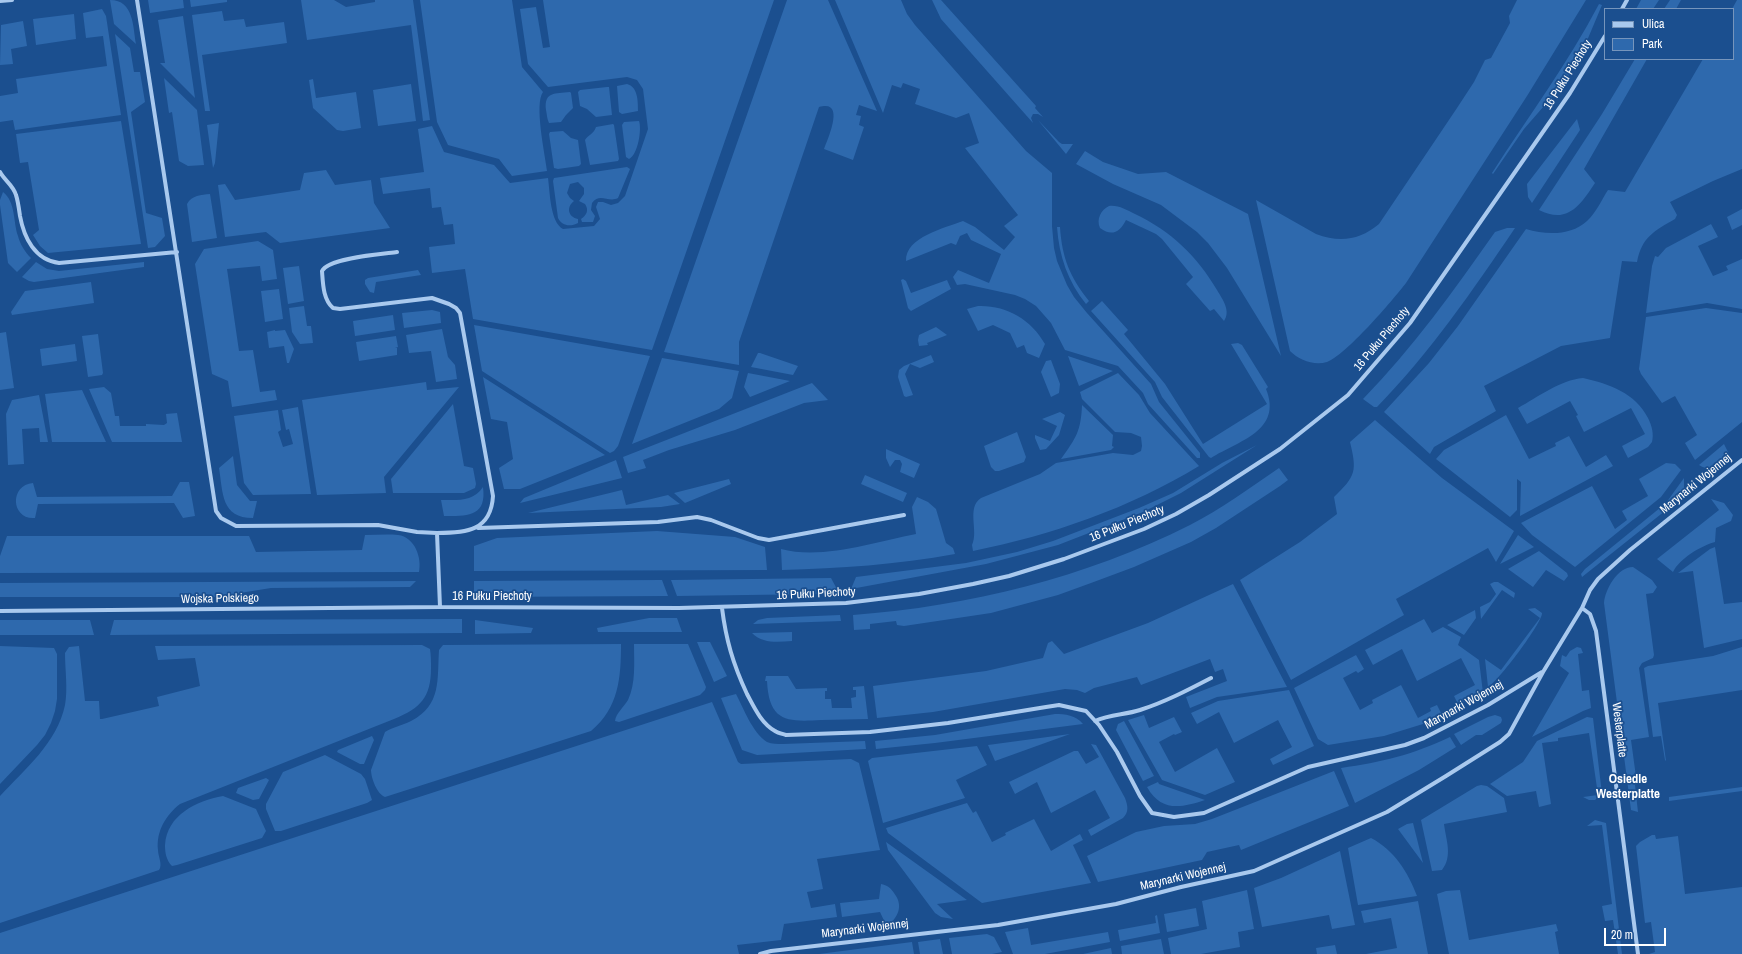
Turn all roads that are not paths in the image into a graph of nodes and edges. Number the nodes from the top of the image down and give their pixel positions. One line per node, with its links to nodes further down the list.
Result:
1 (12, 0): 3 (street)
2 (138, 0): 6 (street)
3 (0, 2)
4 (1604, 38): 13 (street, 16 Pułku Piechoty)
5 (0, 172): 6 (street)
6 (176, 252): 11 (street)
7 (397, 252): 10 (street)
8 (1742, 460): 14 (street, Marynarki Wojennej)
9 (904, 515): 10 (street)
10 (478, 528): 11 (street)
11 (437, 533): 12 (street)
12 (440, 607): 13 (street, 16 Pułku Piechoty); 15 (street, Wojska Polskiego)
13 (722, 608): 18 (street, Marynarki Wojennej)
14 (1582, 608): 16 (street, Marynarki Wojennej); 20 (street, Westerplatte)
15 (0, 611)
16 (1543, 672): 18 (street, Marynarki Wojennej); 19 (street, Marynarki Wojennej)
17 (1211, 678): 18 (street)
18 (1096, 721)
19 (760, 954)
20 (1638, 954)

